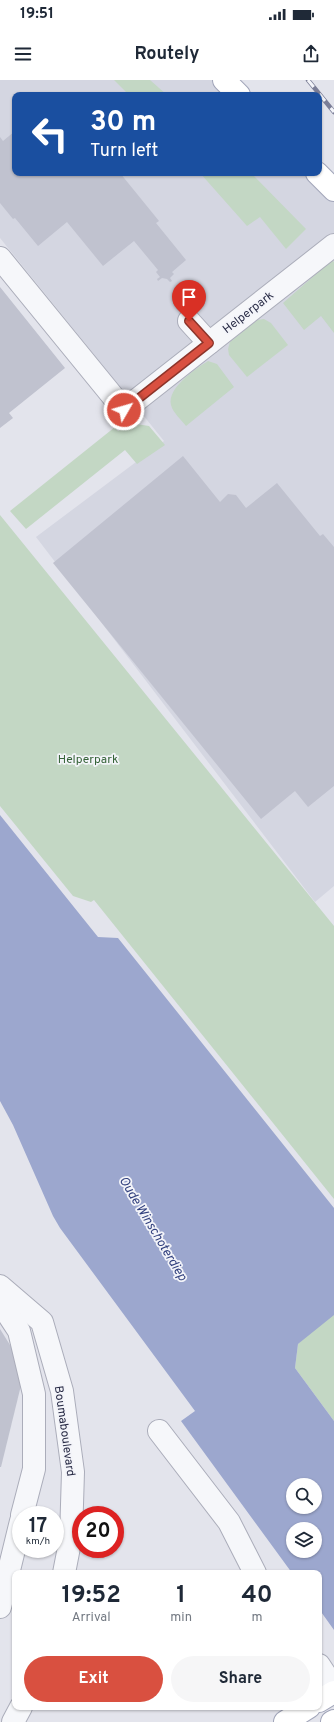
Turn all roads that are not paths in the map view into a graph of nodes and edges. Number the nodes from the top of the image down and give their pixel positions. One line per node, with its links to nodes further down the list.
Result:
1 (224, 80): 2 (main road)
2 (236, 92)
3 (320, 176): 4 (main road)
4 (334, 190)
5 (334, 245): 8 (street, Helperpark)
6 (0, 258): 8 (street, Helperpark)
7 (189, 321): 8 (street)
8 (209, 343)
9 (0, 1286): 14 (street, Boumaboulevard)
10 (0, 1302): 12 (street)
11 (159, 1431): 15 (street)
12 (24, 1506)
13 (12, 1558): 16 (street)
14 (65, 1570)
15 (253, 1570)
16 (0, 1607)
17 (322, 1670): 18 (street)
18 (334, 1688)
19 (334, 1692): 20 (main road)
20 (322, 1699)
21 (19, 1710): 23 (street)
22 (304, 1710): 24 (main road)
23 (13, 1722)
24 (285, 1722)

